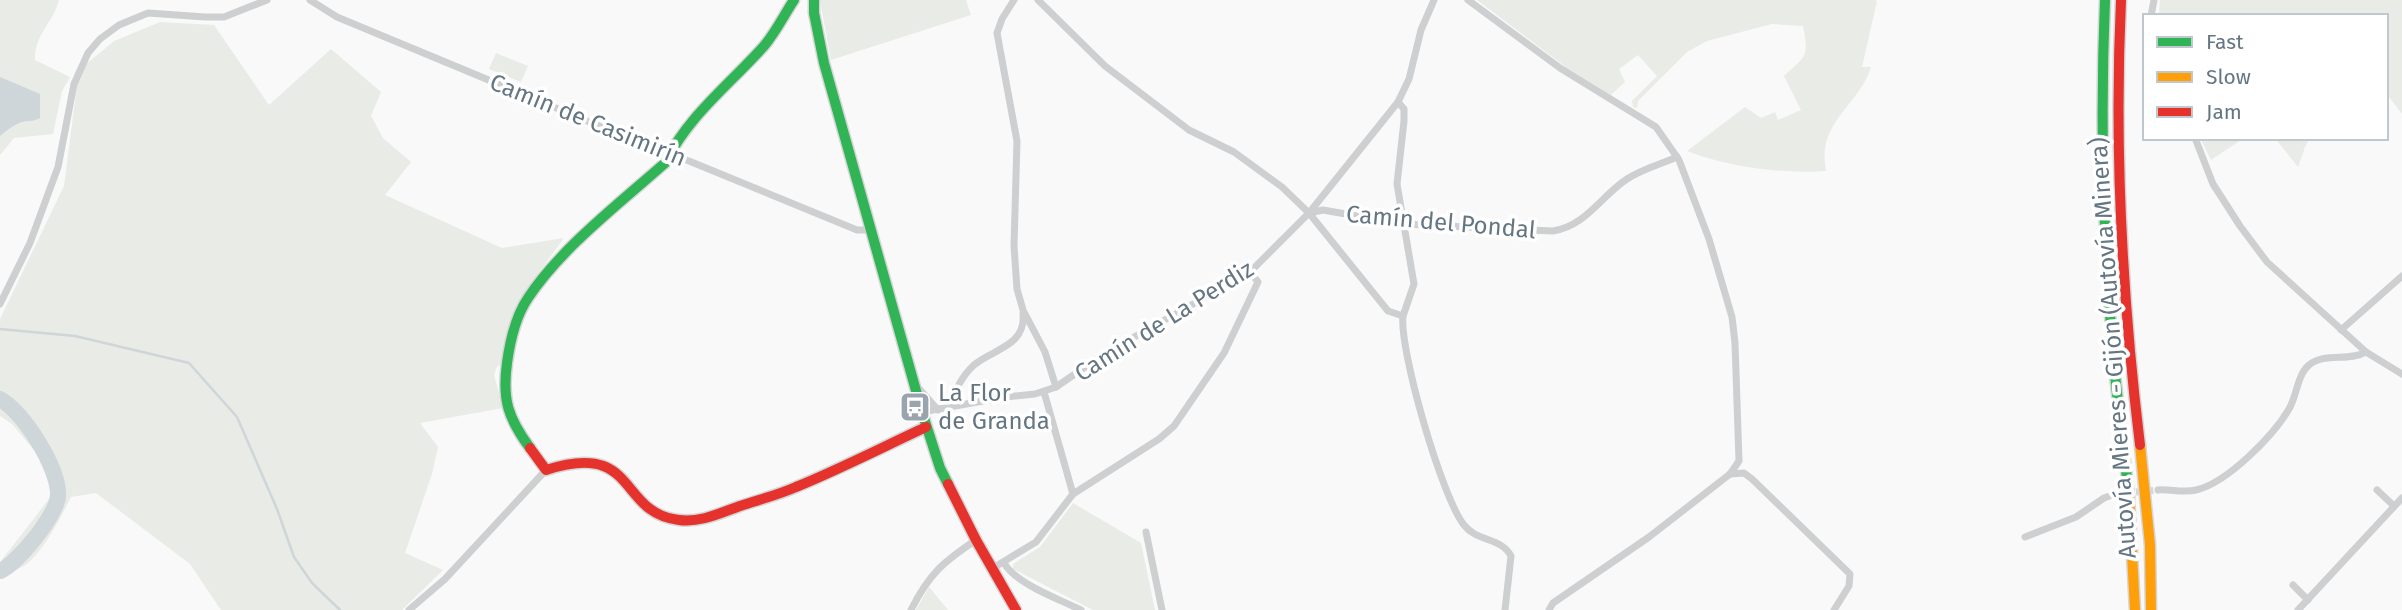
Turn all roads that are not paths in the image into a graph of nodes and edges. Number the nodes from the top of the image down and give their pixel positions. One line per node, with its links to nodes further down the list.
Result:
1 (267, 0): 20 (street)
2 (310, 0): 13 (street, Camín de Casimirín)
3 (793, 0): 13 (main road)
4 (814, 0): 17 (main road)
5 (1014, 0): 21 (street)
6 (1038, 0): 15 (street)
7 (1434, 0): 11 (street, Camín de La Perdiz)
8 (1468, 0): 14 (street)
9 (2105, 0): 56 (main road)
10 (2121, 0): 57 (main road, Autovía Mieres - Gijón (Autovía Minera))
11 (1398, 102): 15 (street, Camín de La Perdiz); 16 (street)
12 (2196, 140): 23 (street)
13 (669, 155): 17 (street, Camín de Casimirín); 33 (main road)
14 (1677, 157): 16 (street, Camín del Pondal); 34 (street)
15 (1309, 213): 16 (street, Camín del Pondal); 18 (street, Camín de La Perdiz); 22 (street)
16 (1403, 223): 22 (street)
17 (870, 230): 26 (main road)
18 (1250, 272): 27 (street, Camín de La Perdiz); 37 (street)
19 (2402, 276): 23 (street)
20 (0, 304)
21 (1023, 310): 27 (street); 29 (street)
22 (1403, 316): 53 (street)
23 (2341, 330): 24 (street)
24 (2366, 352): 25 (street); 35 (street)
25 (2402, 374)
26 (913, 382): 30 (street); 31 (main road)
27 (1056, 387): 28 (street, Camín de La Perdiz)
28 (1044, 392): 29 (street, Camín de La Perdiz); 37 (street)
29 (950, 408): 30 (street, Camín de La Perdiz)
30 (938, 410): 31 (street, Camín de La Perdiz)
31 (922, 412): 32 (main road)
32 (926, 426): 33 (main road); 43 (main road)
33 (546, 470): 48 (street)
34 (1730, 474): 54 (street); 55 (street)
35 (2158, 490)
36 (2377, 490): 40 (street)
37 (1073, 494): 44 (street)
38 (2115, 494): 42 (street)
39 (2402, 498): 40 (street)
40 (2394, 506): 47 (street)
41 (1146, 532): 52 (street)
42 (2025, 537)
43 (976, 540): 45 (main road); 49 (street)
44 (1004, 563): 45 (street); 51 (street)
45 (993, 568): 50 (main road)
46 (2293, 585): 47 (street)
47 (2308, 600): 58 (street)
48 (408, 610)
49 (911, 610)
50 (1016, 610)
51 (1081, 610)
52 (1161, 610)
53 (1505, 610)
54 (1549, 610)
55 (1834, 610)
56 (2135, 610)
57 (2151, 610)
58 (2298, 610)

